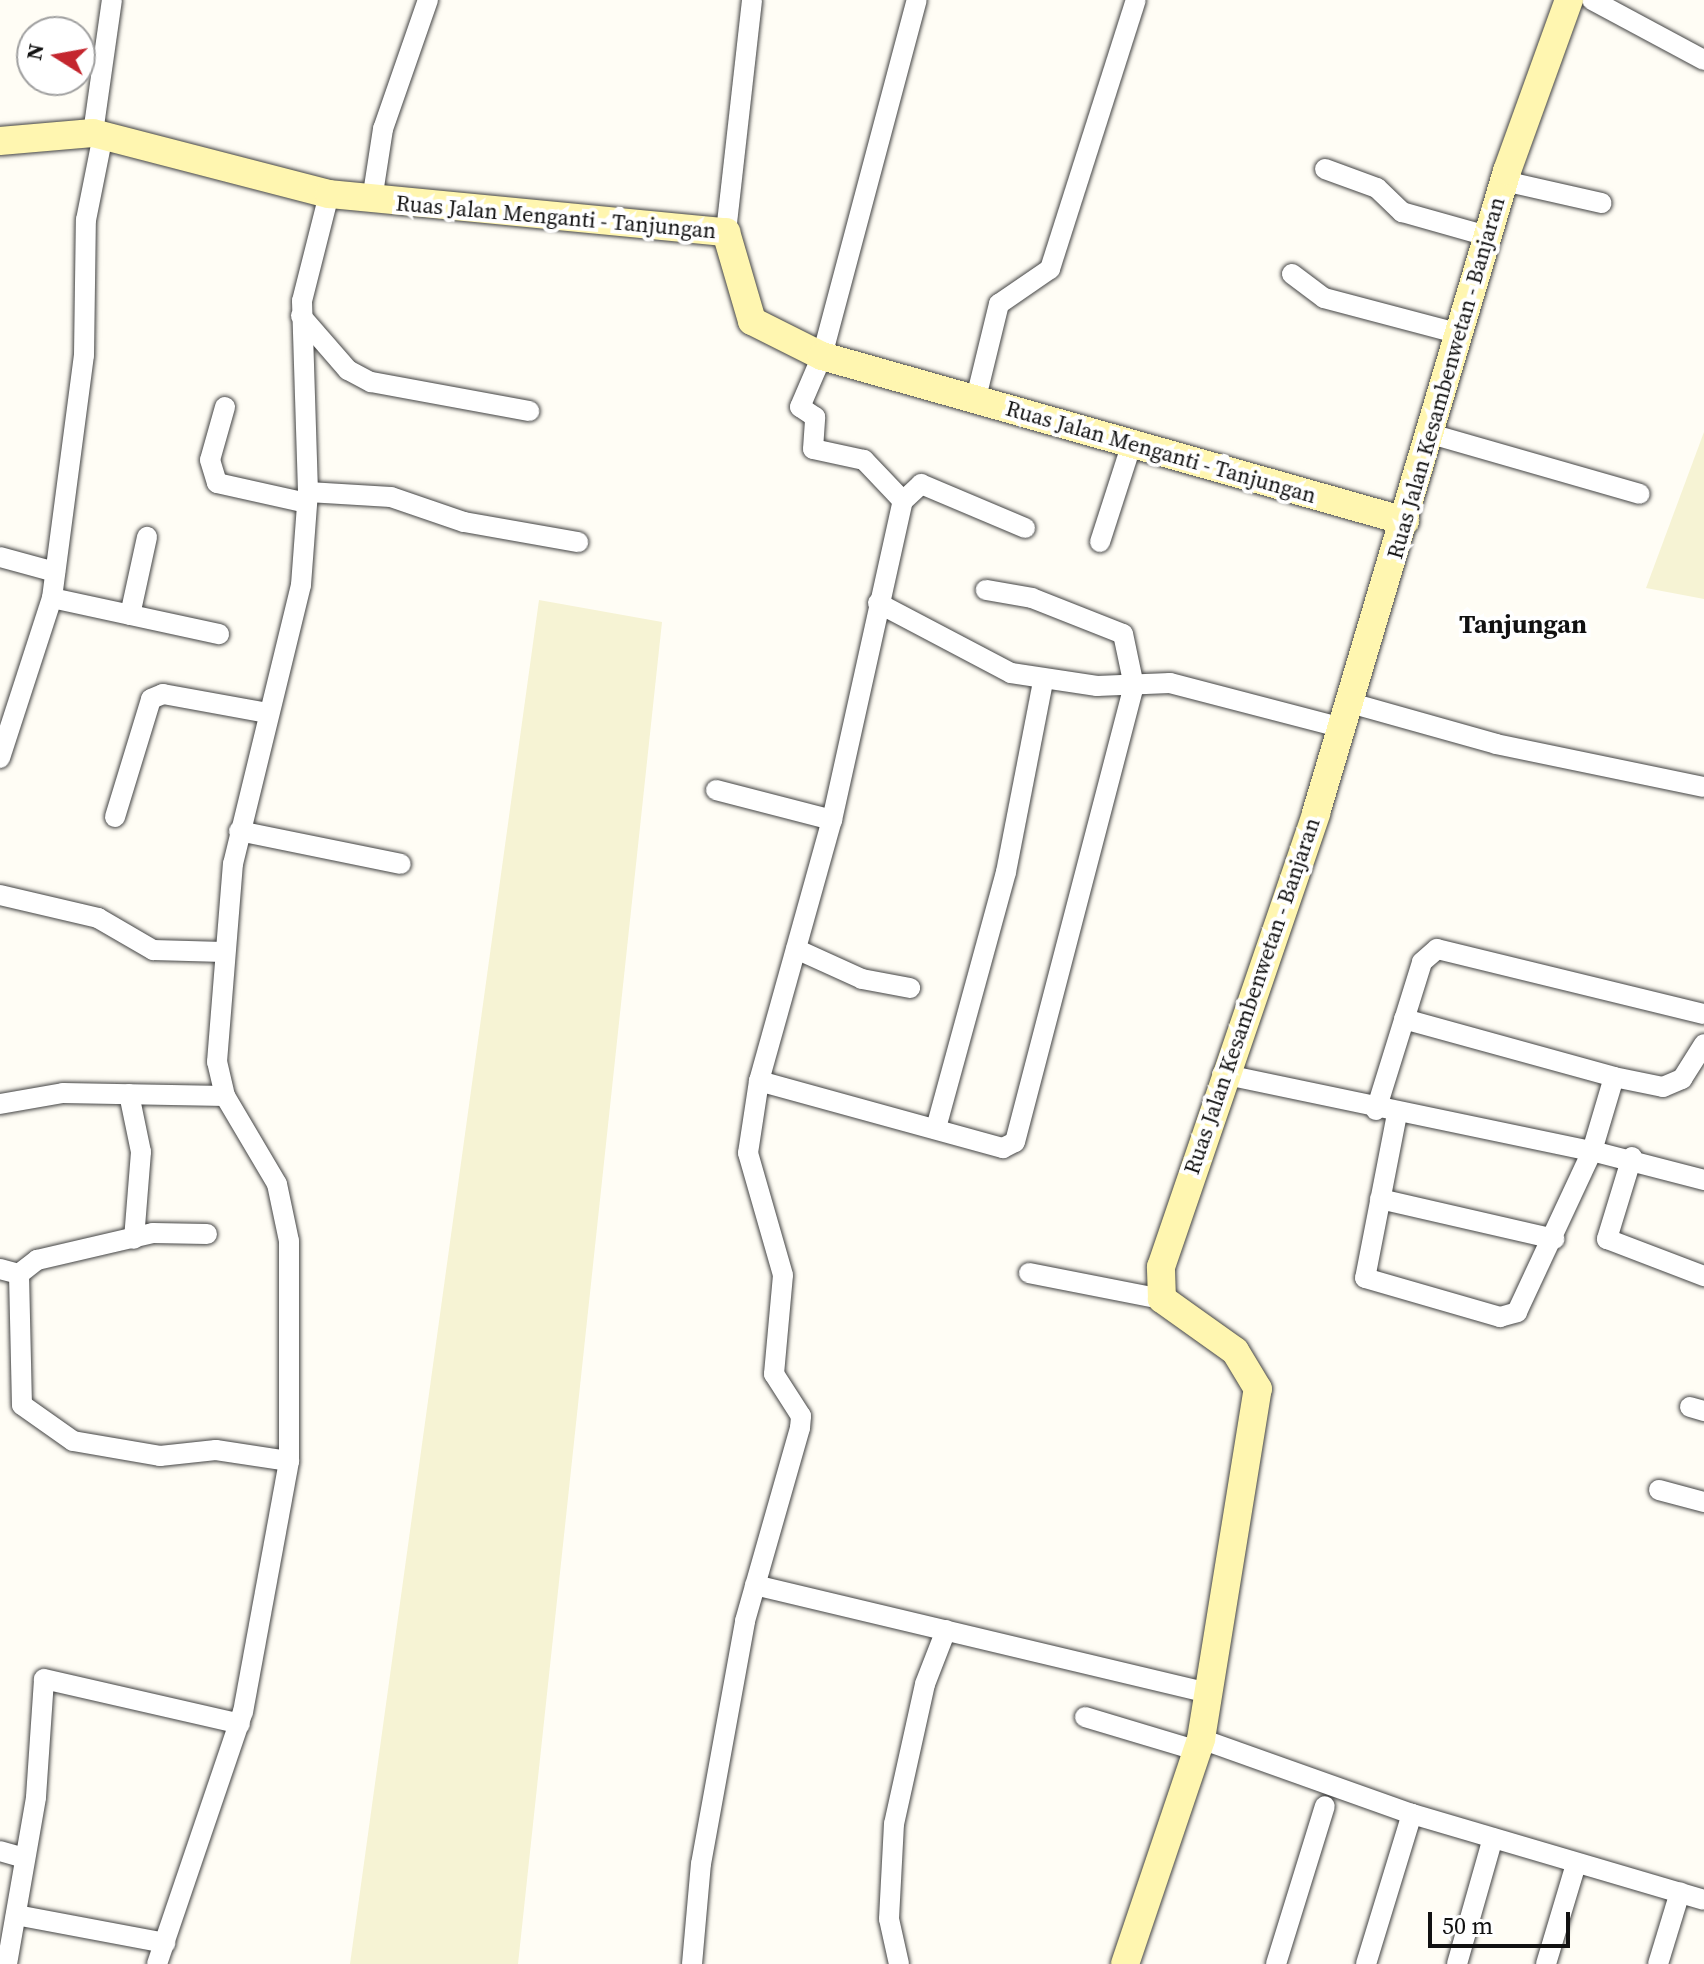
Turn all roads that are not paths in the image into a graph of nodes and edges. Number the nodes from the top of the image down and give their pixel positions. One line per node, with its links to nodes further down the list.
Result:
1 (112, 0): 9 (street)
2 (428, 0): 14 (street)
3 (752, 0): 16 (street)
4 (917, 0): 21 (street)
5 (1136, 0): 22 (street)
6 (1569, 0): 12 (main road, Ruas Jalan Kesambenwetan - Banjaran)
7 (1592, 0): 8 (street)
8 (1704, 60)
9 (98, 134): 10 (main road, Ruas Jalan Menganti - Tanjungan); 13 (main road, Ruas Jalan Menganti - Tanjungan); 36 (street)
10 (0, 141)
11 (1325, 169): 17 (street)
12 (1504, 181): 15 (street); 17 (main road, Ruas Jalan Kesambenwetan - Banjaran)
13 (329, 194): 14 (main road, Ruas Jalan Menganti - Tanjungan); 19 (street)
14 (372, 200): 16 (main road, Ruas Jalan Menganti - Tanjungan)
15 (1602, 203)
16 (726, 232): 21 (main road, Ruas Jalan Menganti - Tanjungan)
17 (1487, 236): 20 (main road, Ruas Jalan Kesambenwetan - Banjaran)
18 (1292, 274): 20 (street)
19 (301, 316): 24 (street); 28 (street)
20 (1460, 334): 25 (main road, Ruas Jalan Kesambenwetan - Banjaran)
21 (822, 356): 22 (main road, Ruas Jalan Menganti - Tanjungan); 29 (street)
22 (976, 398): 26 (main road, Ruas Jalan Menganti - Tanjungan)
23 (225, 407): 28 (street)
24 (529, 411)
25 (1431, 434): 27 (street); 30 (main road, Ruas Jalan Kesambenwetan - Banjaran)
26 (1132, 443): 30 (main road, Ruas Jalan Menganti - Tanjungan); 34 (street)
27 (1640, 494)
28 (307, 498): 33 (street); 44 (street)
29 (903, 501): 31 (street); 39 (street)
30 (1405, 521): 45 (main road, Ruas Jalan Kesambenwetan - Banjaran)
31 (1025, 528)
32 (147, 537): 40 (street)
33 (578, 542)
34 (1100, 542)
35 (0, 557): 36 (street)
36 (55, 572): 38 (street)
37 (986, 590): 43 (street)
38 (52, 598): 40 (street); 46 (street)
39 (878, 603): 42 (street); 50 (street)
40 (130, 615): 41 (street)
41 (219, 634)
42 (1043, 681): 43 (street); 68 (street)
43 (1134, 686): 45 (street); 68 (street)
44 (268, 713): 49 (street); 51 (street)
45 (1343, 715): 47 (street); 60 (main road, Ruas Jalan Kesambenwetan - Banjaran)
46 (2, 746)
47 (1704, 787)
48 (716, 790): 50 (street)
49 (115, 817)
50 (832, 820): 54 (street)
51 (239, 831): 52 (street); 55 (street)
52 (401, 864)
53 (0, 895): 55 (street)
54 (796, 949): 56 (street); 62 (street)
55 (224, 952): 64 (street)
56 (910, 988)
57 (1704, 1014): 58 (street)
58 (1404, 1019): 61 (street); 66 (street)
59 (1704, 1044): 61 (street)
60 (1222, 1074): 66 (street); 79 (main road, Ruas Jalan Kesambenwetan - Banjaran)
61 (1614, 1077): 69 (street)
62 (759, 1081): 68 (street); 83 (street)
63 (129, 1094): 64 (street); 65 (street); 74 (street)
64 (225, 1096): 80 (street)
65 (0, 1104)
66 (1376, 1110): 67 (street)
67 (1397, 1114): 69 (street); 72 (street)
68 (936, 1128)
69 (1592, 1151): 70 (street); 75 (street)
70 (1632, 1157): 71 (street); 78 (street)
71 (1704, 1180)
72 (1380, 1199): 75 (street); 75 (street)
73 (207, 1234): 74 (street)
74 (134, 1239): 76 (street)
75 (1554, 1239)
76 (10, 1272): 80 (street)
77 (1029, 1273): 79 (street)
78 (1704, 1276)
79 (1162, 1299): 85 (main road)
80 (289, 1461): 87 (street)
81 (1659, 1490): 82 (street)
82 (1704, 1502)
83 (755, 1585): 84 (street); 101 (street)
84 (946, 1630): 85 (street); 102 (street)
85 (1209, 1693): 88 (main road)
86 (1085, 1717): 88 (street)
87 (240, 1724): 93 (street); 98 (street)
88 (1199, 1745): 90 (street); 103 (main road)
89 (1325, 1806): 104 (street)
90 (1412, 1814): 91 (street); 105 (street)
91 (1493, 1838): 94 (street); 106 (street)
92 (0, 1851): 93 (street)
93 (24, 1858): 97 (street)
94 (1576, 1864): 95 (street); 107 (street)
95 (1680, 1892): 96 (street); 108 (street)
96 (1704, 1900)
97 (16, 1915): 98 (street); 99 (street)
98 (165, 1943): 100 (street)
99 (7, 1964)
100 (157, 1964)
101 (692, 1964)
102 (899, 1964)
103 (1125, 1964)
104 (1276, 1964)
105 (1366, 1964)
106 (1457, 1964)
107 (1546, 1964)
108 (1658, 1964)

